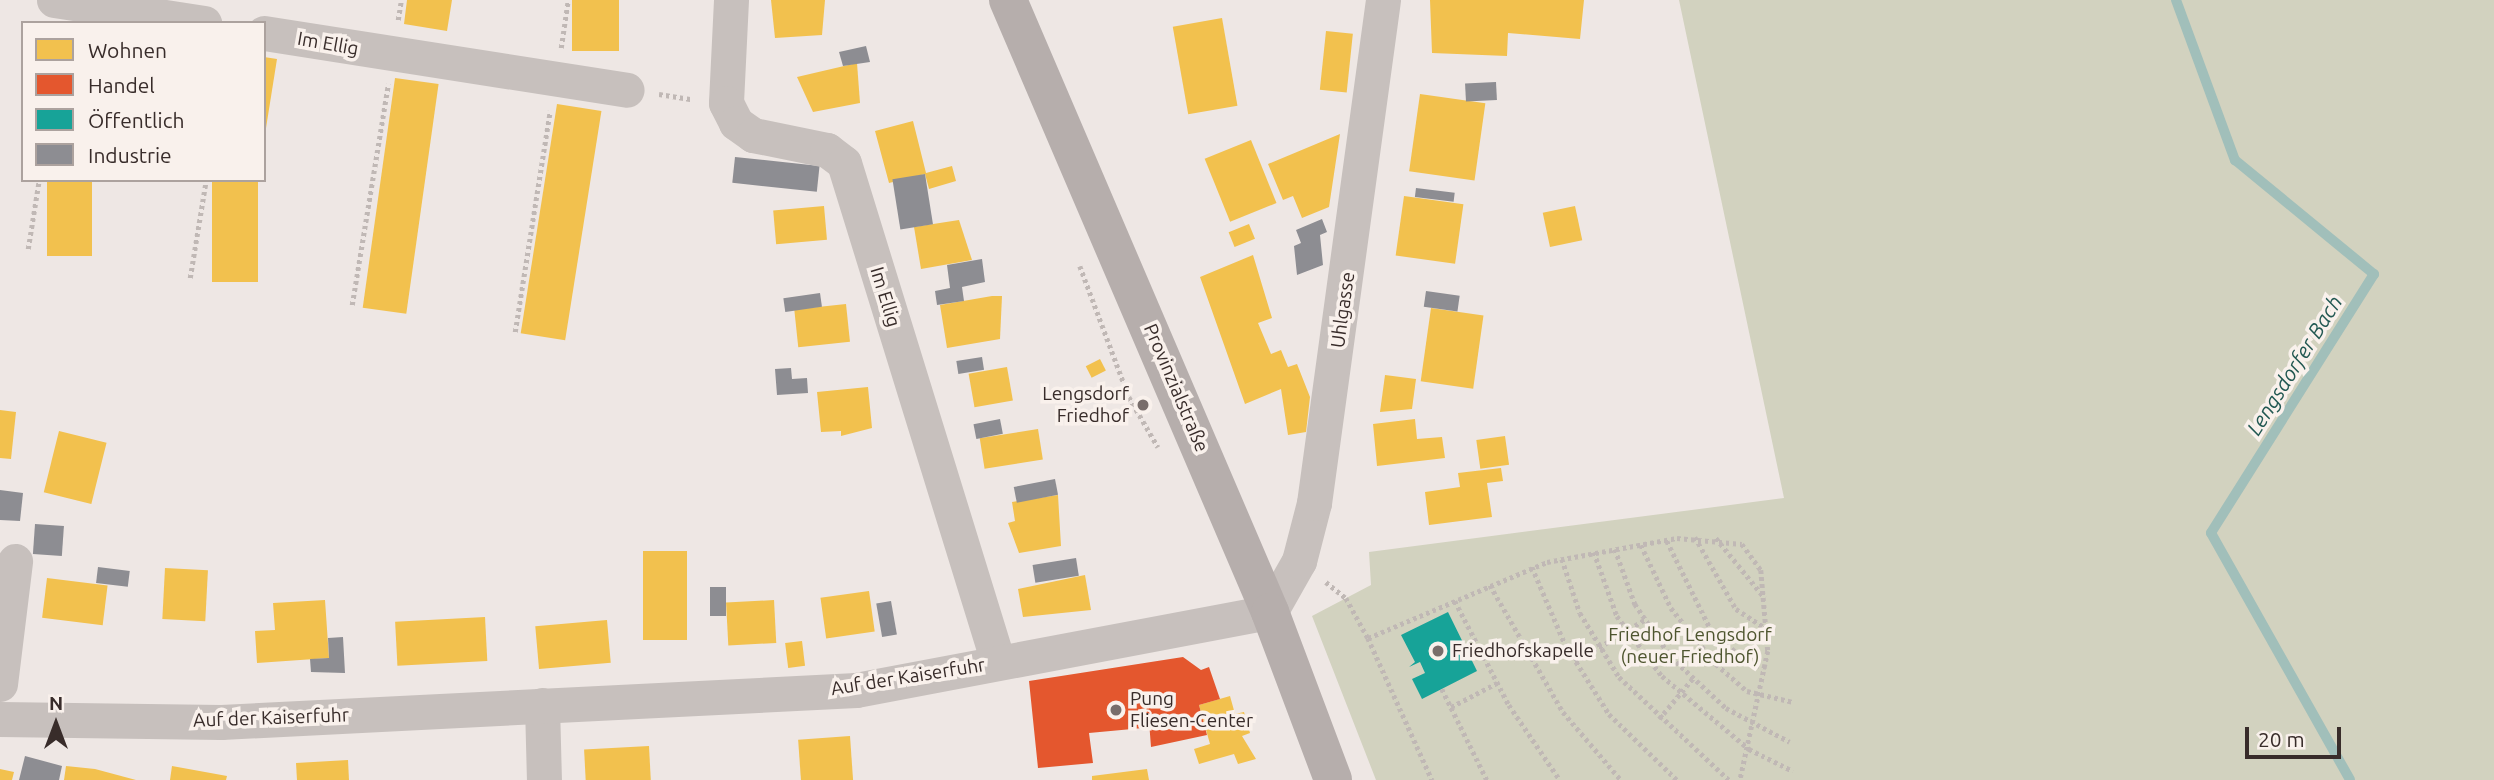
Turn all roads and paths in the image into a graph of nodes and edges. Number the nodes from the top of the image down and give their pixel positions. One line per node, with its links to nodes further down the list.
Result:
1 (54, 0): 6 (street)
2 (568, 0): 9 (path)
3 (731, 0): 11 (street)
4 (1007, 0): 31 (main road, Provinzialstraße)
5 (1383, 0): 31 (street, Uhlgasse)
6 (191, 21)
7 (266, 33): 8 (street, Im Ellig)
8 (392, 55): 9 (street, Im Ellig); 16 (path)
9 (555, 80): 10 (street, Im Ellig); 17 (path)
10 (627, 90): 11 (path)
11 (726, 103): 37 (street, Im Ellig)
12 (40, 182): 14 (path)
13 (206, 182): 15 (path)
14 (29, 250)
15 (190, 278)
16 (352, 305)
17 (515, 332)
18 (1695, 537): 19 (path); 20 (path); 33 (path)
19 (1716, 537): 29 (path); 29 (path)
20 (1667, 541): 21 (path); 39 (path)
21 (1641, 545): 22 (path); 45 (path)
22 (1615, 549): 23 (path); 32 (path)
23 (1594, 552): 24 (path); 34 (path)
24 (1562, 559): 26 (path); 36 (path)
25 (15, 561): 42 (street)
26 (1532, 567): 27 (path); 38 (path)
27 (1490, 585): 30 (path); 60 (path)
28 (1346, 598): 35 (path)
29 (1765, 598): 33 (path)
30 (1455, 601): 35 (path); 41 (path)
31 (1270, 611): 37 (street, Auf der Kaiserfuhr); 56 (main road, Provinzialstraße)
32 (1644, 620): 34 (path); 40 (path)
33 (1767, 629): 39 (path)
34 (1626, 630): 36 (path); 44 (path)
35 (1368, 638): 57 (path)
36 (1601, 648): 38 (path); 50 (path)
37 (998, 662): 47 (street, Auf der Kaiserfuhr)
38 (1575, 662): 61 (path)
39 (1767, 667): 45 (path)
40 (1693, 678): 44 (path); 51 (path)
41 (1497, 683): 48 (path); 59 (path)
42 (0, 684)
43 (1442, 689): 48 (path)
44 (1680, 693): 50 (path); 53 (path)
45 (1762, 696): 46 (path); 51 (path)
46 (1793, 702)
47 (542, 705): 49 (street, Auf der Kaiserfuhr); 55 (street)
48 (1451, 707): 58 (path)
49 (0, 719)
50 (1659, 719): 62 (path)
51 (1755, 724): 52 (path); 53 (path)
52 (1790, 742)
53 (1749, 749): 54 (path); 63 (path)
54 (1793, 771)
55 (544, 780)
56 (1333, 780)
57 (1432, 780)
58 (1488, 780)
59 (1560, 780)
60 (1621, 780)
61 (1676, 780)
62 (1729, 780)
63 (1740, 780)

